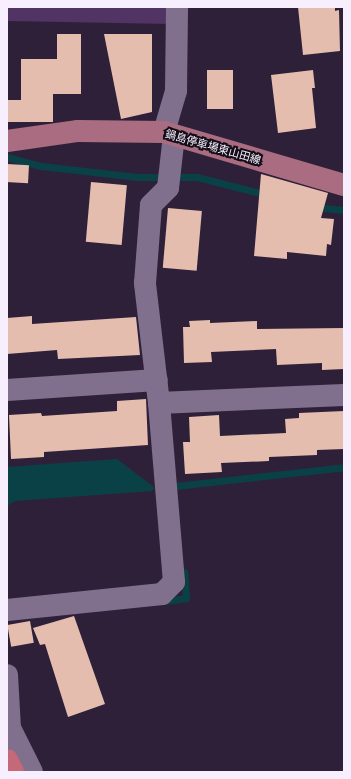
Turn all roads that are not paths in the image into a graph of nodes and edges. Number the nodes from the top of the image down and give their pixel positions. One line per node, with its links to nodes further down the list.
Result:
1 (177, 7): 2 (street)
2 (169, 134): 3 (main road, 鍋島停車場東山田線); 4 (main road, 鍋島停車場東山田線); 5 (street)
3 (7, 141)
4 (344, 185)
5 (157, 380): 6 (street); 8 (street)
6 (7, 390)
7 (344, 395): 8 (street)
8 (159, 403): 9 (street)
9 (7, 610)
10 (7, 675): 13 (street)
11 (7, 760): 12 (highway)
12 (13, 772)
13 (32, 772)

